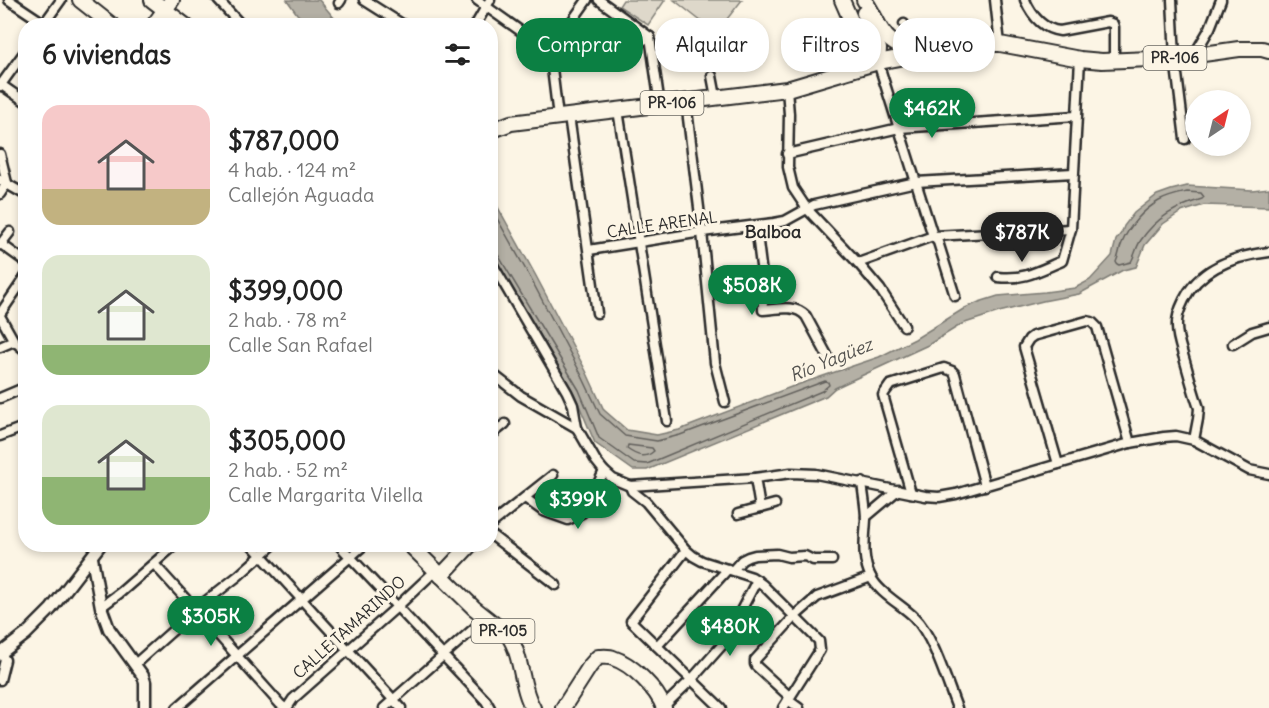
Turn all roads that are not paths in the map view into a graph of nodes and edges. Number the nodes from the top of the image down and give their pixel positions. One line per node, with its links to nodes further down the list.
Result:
1 (9, 0): 20 (street)
2 (61, 0): 21 (street)
3 (80, 0): 22 (main road)
4 (152, 0): 19 (main road)
5 (218, 0): 25 (street)
6 (364, 0): 26 (street)
7 (477, 0): 18 (street)
8 (587, 0): 28 (street)
9 (599, 0): 33 (street)
10 (842, 0): 29 (main road)
11 (849, 0): 30 (main road)
12 (859, 0): 31 (main road)
13 (864, 0): 35 (main road)
14 (995, 0): 37 (street)
15 (1025, 0): 43 (street)
16 (1172, 0): 40 (street)
17 (1221, 0): 39 (street)
18 (488, 3): 27 (street); 32 (street)
19 (168, 5): 23 (main road); 24 (main road)
20 (35, 18)
21 (49, 18)
22 (103, 18)
23 (159, 18)
24 (179, 18)
25 (235, 18)
26 (392, 18)
27 (480, 18)
28 (574, 18)
29 (850, 18)
30 (857, 18)
31 (866, 18)
32 (516, 25)
33 (650, 37): 34 (street); 53 (street)
34 (643, 40)
35 (893, 42)
36 (995, 44): 37 (main road, PR-106)
37 (1000, 44): 41 (main road, PR-106)
38 (1269, 51): 39 (main road, PR-106)
39 (1194, 55): 40 (main road, PR-106)
40 (1175, 58): 43 (main road, PR-106); 59 (street)
41 (1080, 59): 43 (main road, PR-106); 56 (street)
42 (18, 61): 48 (street)
43 (1114, 61)
44 (554, 72): 55 (street)
45 (843, 72): 49 (main road, PR-106)
46 (879, 72): 58 (street)
47 (712, 76): 51 (street)
48 (0, 85): 50 (street)
49 (787, 89): 51 (main road, PR-106); 61 (street)
50 (18, 97)
51 (716, 97): 52 (main road, PR-106)
52 (686, 102): 53 (main road, PR-106); 71 (street)
53 (660, 105): 54 (main road, PR-106)
54 (618, 110): 55 (main road, PR-106); 73 (street)
55 (564, 116): 57 (main road, PR-106); 75 (street)
56 (1076, 116): 58 (street); 62 (street)
57 (498, 128)
58 (899, 128): 61 (street); 64 (street)
59 (1185, 139)
60 (0, 154): 63 (street)
61 (787, 154): 67 (street)
62 (1073, 173): 64 (street, CALLE ARENAL); 69 (street)
63 (4, 182): 65 (street); 66 (street)
64 (916, 182): 67 (street, CALLE ARENAL); 72 (street)
65 (18, 190)
66 (0, 194)
67 (807, 209): 68 (street, CALLE ARENAL); 78 (street)
68 (756, 226): 71 (street, CALLE ARENAL); 91 (street)
69 (1071, 229): 72 (street); 80 (street)
70 (10, 232): 74 (street)
71 (702, 232): 73 (street, CALLE ARENAL); 95 (street)
72 (933, 236): 78 (street); 82 (street)
73 (640, 242): 75 (street, CALLE ARENAL); 96 (street)
74 (0, 245): 77 (street)
75 (589, 250): 83 (street)
76 (1269, 252): 102 (street)
77 (18, 257)
78 (858, 263): 85 (street)
79 (498, 274): 98 (street)
80 (998, 277)
81 (18, 288): 84 (street)
82 (955, 296)
83 (597, 313)
84 (0, 315): 87 (street)
85 (904, 326)
86 (1269, 327): 89 (street)
87 (14, 340): 88 (street); 90 (street)
88 (18, 344)
89 (1233, 345)
90 (0, 347)
91 (827, 355)
92 (498, 378): 98 (street)
93 (18, 390): 94 (street)
94 (0, 398)
95 (725, 402)
96 (667, 421)
97 (505, 424): 100 (street)
98 (577, 428): 105 (street)
99 (18, 429): 101 (street)
100 (498, 430)
101 (0, 436)
102 (1194, 440): 103 (street); 106 (street)
103 (1130, 443): 104 (street); 104 (street)
104 (1058, 464): 111 (street)
105 (604, 471): 110 (street); 114 (street)
106 (1269, 474)
107 (553, 475): 114 (street)
108 (754, 478): 109 (street); 110 (street); 116 (street)
109 (862, 482): 112 (street); 118 (street)
110 (630, 486): 121 (street)
111 (985, 486): 113 (street); 113 (street)
112 (898, 490): 113 (street); 118 (street)
113 (910, 493)
114 (525, 498): 119 (street)
115 (775, 504): 116 (street)
116 (760, 508): 117 (street)
117 (738, 514)
118 (866, 517): 137 (street)
119 (498, 519)
120 (498, 540): 139 (street)
121 (686, 550): 135 (street); 146 (street)
122 (93, 552): 148 (street)
123 (94, 552): 142 (street)
124 (167, 552): 134 (street)
125 (258, 552): 131 (street)
126 (265, 552): 131 (street)
127 (346, 552): 132 (street)
128 (356, 552): 132 (street)
129 (417, 552): 136 (main road, PR-105)
130 (462, 552): 136 (main road, CALLE TAMARINDO)
131 (261, 556): 140 (street); 143 (street)
132 (351, 557): 140 (street); 141 (street)
133 (832, 560): 135 (street)
134 (154, 564): 142 (street); 143 (street)
135 (730, 569): 138 (street); 146 (street)
136 (438, 574): 141 (street, CALLE TAMARINDO); 163 (main road, PR-105)
137 (870, 577): 144 (street); 167 (street)
138 (757, 580): 144 (street); 152 (street)
139 (556, 585)
140 (301, 599): 147 (street); 149 (street)
141 (398, 606): 147 (street, CALLE TAMARINDO); 150 (street)
142 (101, 607): 151 (street)
143 (196, 610): 149 (street); 151 (street)
144 (794, 617): 155 (street); 155 (street)
145 (479, 624): 150 (street)
146 (657, 646): 152 (street)
147 (347, 650): 154 (street); 159 (street, CALLE TAMARINDO)
148 (1, 653): 153 (street)
149 (236, 656): 158 (street); 159 (street)
150 (444, 656): 154 (street); 162 (street)
151 (135, 664): 157 (street)
152 (692, 679): 156 (street); 165 (street)
153 (0, 680)
154 (393, 700): 160 (street); 161 (street)
155 (787, 702): 166 (street)
156 (664, 707): 164 (main road)
157 (144, 708)
158 (177, 708)
159 (286, 708)
160 (384, 708)
161 (401, 708)
162 (490, 708)
163 (533, 708)
164 (563, 708)
165 (721, 708)
166 (799, 708)
167 (957, 708)

